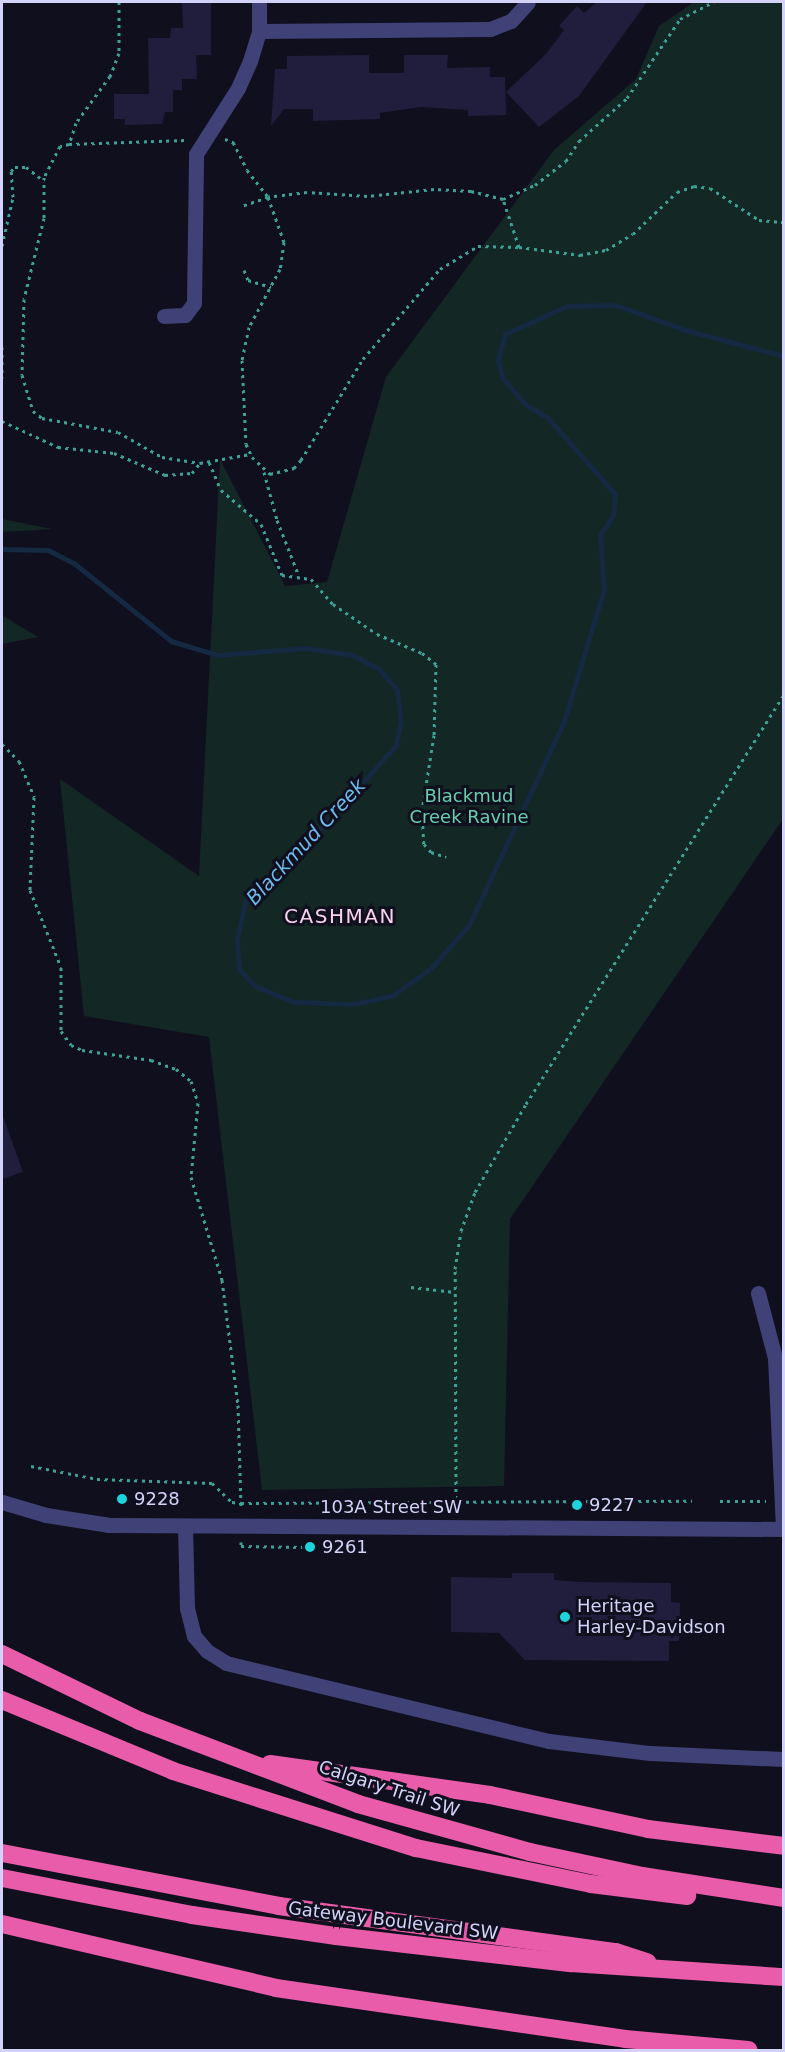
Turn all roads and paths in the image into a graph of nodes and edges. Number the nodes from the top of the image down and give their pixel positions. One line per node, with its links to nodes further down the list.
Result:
1 (119, 2): 7 (path)
2 (259, 2): 5 (street)
3 (528, 2): 5 (street)
4 (714, 2): 10 (path)
5 (259, 31): 6 (street)
6 (210, 135): 7 (path); 9 (path); 17 (street)
7 (69, 144): 8 (path)
8 (44, 181): 13 (path); 23 (path)
9 (268, 197): 10 (path); 11 (path); 16 (path)
10 (504, 199): 14 (path)
11 (242, 206)
12 (783, 222): 14 (path)
13 (2, 246)
14 (519, 247): 24 (path)
15 (244, 270): 16 (path)
16 (272, 287): 21 (path)
17 (164, 316)
18 (2, 347): 19 (path)
19 (2, 378)
20 (2, 421): 23 (path)
21 (250, 454): 22 (path); 24 (path)
22 (209, 462): 23 (path); 25 (path)
23 (200, 463)
24 (263, 470): 25 (path)
25 (299, 577): 28 (path)
26 (783, 695): 30 (path)
27 (2, 744): 38 (path)
28 (446, 857)
29 (411, 1287): 30 (path)
30 (455, 1292): 33 (path)
31 (758, 1293): 34 (street)
32 (31, 1466): 38 (path)
33 (456, 1499): 35 (path); 38 (path)
34 (780, 1500): 36 (path); 40 (street)
35 (692, 1501)
36 (720, 1501)
37 (2, 1502): 39 (street, 103A Street SW)
38 (241, 1505)
39 (185, 1526): 40 (street, 103A Street SW); 46 (street)
40 (783, 1529)
41 (241, 1542): 42 (path)
42 (304, 1546)
43 (2, 1654): 45 (highway, Calgary Trail SW)
44 (2, 1700): 51 (highway)
45 (232, 1758): 47 (highway); 50 (highway, Calgary Trail SW)
46 (783, 1759)
47 (783, 1846)
48 (2, 1853): 53 (highway)
49 (2, 1878): 53 (highway, Gateway Boulevard SW)
50 (783, 1898)
51 (783, 1906)
52 (2, 1924): 55 (highway)
53 (680, 1972): 54 (highway, Gateway Boulevard SW)
54 (783, 1977)
55 (749, 2050)

